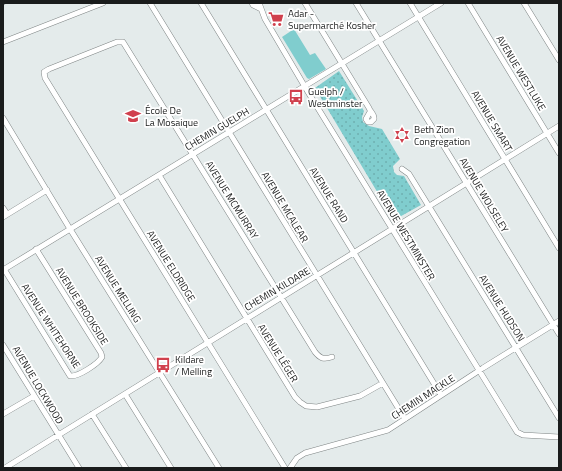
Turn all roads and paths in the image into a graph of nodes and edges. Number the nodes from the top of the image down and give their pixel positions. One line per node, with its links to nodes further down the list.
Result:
1 (103, 3): 16 (street)
2 (150, 3): 24 (street, AVENUE MCALEAR)
3 (201, 3): 20 (street, AVENUE RAND)
4 (252, 3): 12 (street)
5 (260, 3): 12 (street, AVENUE WESTMINSTER)
6 (305, 3): 18 (street)
7 (356, 3): 15 (street, AVENUE WOLSELEY)
8 (410, 3): 13 (street, AVENUE SMART)
9 (441, 3): 13 (street, CHEMIN GUELPH)
10 (468, 3): 25 (street, AVENUE WESTLUKE)
11 (524, 3): 17 (street)
12 (261, 9): 19 (street, AVENUE WESTMINSTER)
13 (419, 17): 15 (street, CHEMIN GUELPH); 28 (street, AVENUE SMART)
14 (122, 41): 27 (street, AVENUE MCMURRAY); 33 (street, AVENUE ELDRIDGE)
15 (379, 41): 18 (street, CHEMIN GUELPH); 31 (street, AVENUE WOLSELEY)
16 (3, 42)
17 (559, 60)
18 (342, 64): 19 (street, CHEMIN GUELPH); 21 (street)
19 (305, 86): 20 (street, CHEMIN GUELPH); 38 (street, AVENUE WESTMINSTER)
20 (266, 110): 24 (street, CHEMIN GUELPH); 41 (street, AVENUE RAND)
21 (370, 112)
22 (3, 118): 32 (street, AVENUE MELLING)
23 (559, 126): 25 (street, CHEMIN KILDARE)
24 (229, 132): 27 (street, CHEMIN GUELPH); 43 (street, AVENUE MCALEAR)
25 (547, 134): 26 (street, AVENUE WESTLUKE); 28 (street, CHEMIN KILDARE)
26 (559, 153)
27 (193, 154): 30 (street, CHEMIN GUELPH); 44 (street, AVENUE MCMURRAY)
28 (505, 159): 31 (street, CHEMIN KILDARE); 39 (street, AVENUE SMART)
29 (402, 169): 34 (street, AVENUE HUDSON)
30 (159, 175): 33 (street, CHEMIN GUELPH); 45 (street, AVENUE LÉGER)
31 (466, 183): 34 (street, CHEMIN KILDARE); 47 (street, AVENUE WOLSELEY)
32 (47, 190): 36 (street); 37 (street, AVENUE MELLING)
33 (120, 199): 37 (street, CHEMIN GUELPH); 49 (street, AVENUE ELDRIDGE)
34 (429, 206): 38 (street, CHEMIN KILDARE); 51 (street, AVENUE HUDSON)
35 (3, 208): 36 (street)
36 (5, 216)
37 (70, 229): 40 (street, CHEMIN GUELPH); 55 (street, AVENUE MELLING)
38 (392, 229): 41 (street, CHEMIN KILDARE); 54 (street, AVENUE WESTMINSTER)
39 (559, 248)
40 (36, 249): 42 (street, CHEMIN GUELPH); 53 (street, AVENUE BROOKSIDE)
41 (354, 252): 43 (street, CHEMIN KILDARE); 58 (street, AVENUE RAND)
42 (4, 270): 53 (street, AVENUE WHITEHORNE)
43 (317, 275): 44 (street, CHEMIN KILDARE); 56 (street, AVENUE MCALEAR)
44 (281, 297): 45 (street, CHEMIN KILDARE); 52 (street, AVENUE MCMURRAY)
45 (246, 318): 49 (street, CHEMIN KILDARE); 56 (street, AVENUE LÉGER)
46 (559, 321): 47 (street, CHEMIN MACKLE)
47 (553, 325): 48 (street, AVENUE WOLSELEY); 51 (street, CHEMIN MACKLE)
48 (559, 334)
49 (208, 343): 55 (street, CHEMIN KILDARE); 71 (street, AVENUE ELDRIDGE)
50 (3, 345): 59 (street, AVENUE LOCKWOOD)
51 (516, 348): 54 (street, CHEMIN MACKLE); 62 (street, AVENUE HUDSON)
52 (332, 357)
53 (88, 368)
54 (479, 371): 58 (street, CHEMIN MACKLE); 65 (street, AVENUE WESTMINSTER)
55 (160, 372): 57 (street, CHEMIN KILDARE); 70 (street, AVENUE MELLING)
56 (383, 383): 63 (street, AVENUE MCALEAR)
57 (125, 394): 61 (street, CHEMIN KILDARE); 69 (street)
58 (441, 395): 63 (street, CHEMIN MACKLE)
59 (34, 396): 60 (street); 64 (street, AVENUE LOCKWOOD)
60 (3, 414)
61 (92, 414): 64 (street, CHEMIN KILDARE); 68 (street)
62 (559, 418)
63 (405, 419): 72 (street, CHEMIN MACKLE)
64 (58, 435): 66 (street, CHEMIN KILDARE); 67 (street, AVENUE LOCKWOOD)
65 (559, 437)
66 (5, 468)
67 (79, 468)
68 (126, 468)
69 (171, 468)
70 (219, 468)
71 (285, 468)
72 (290, 468)

